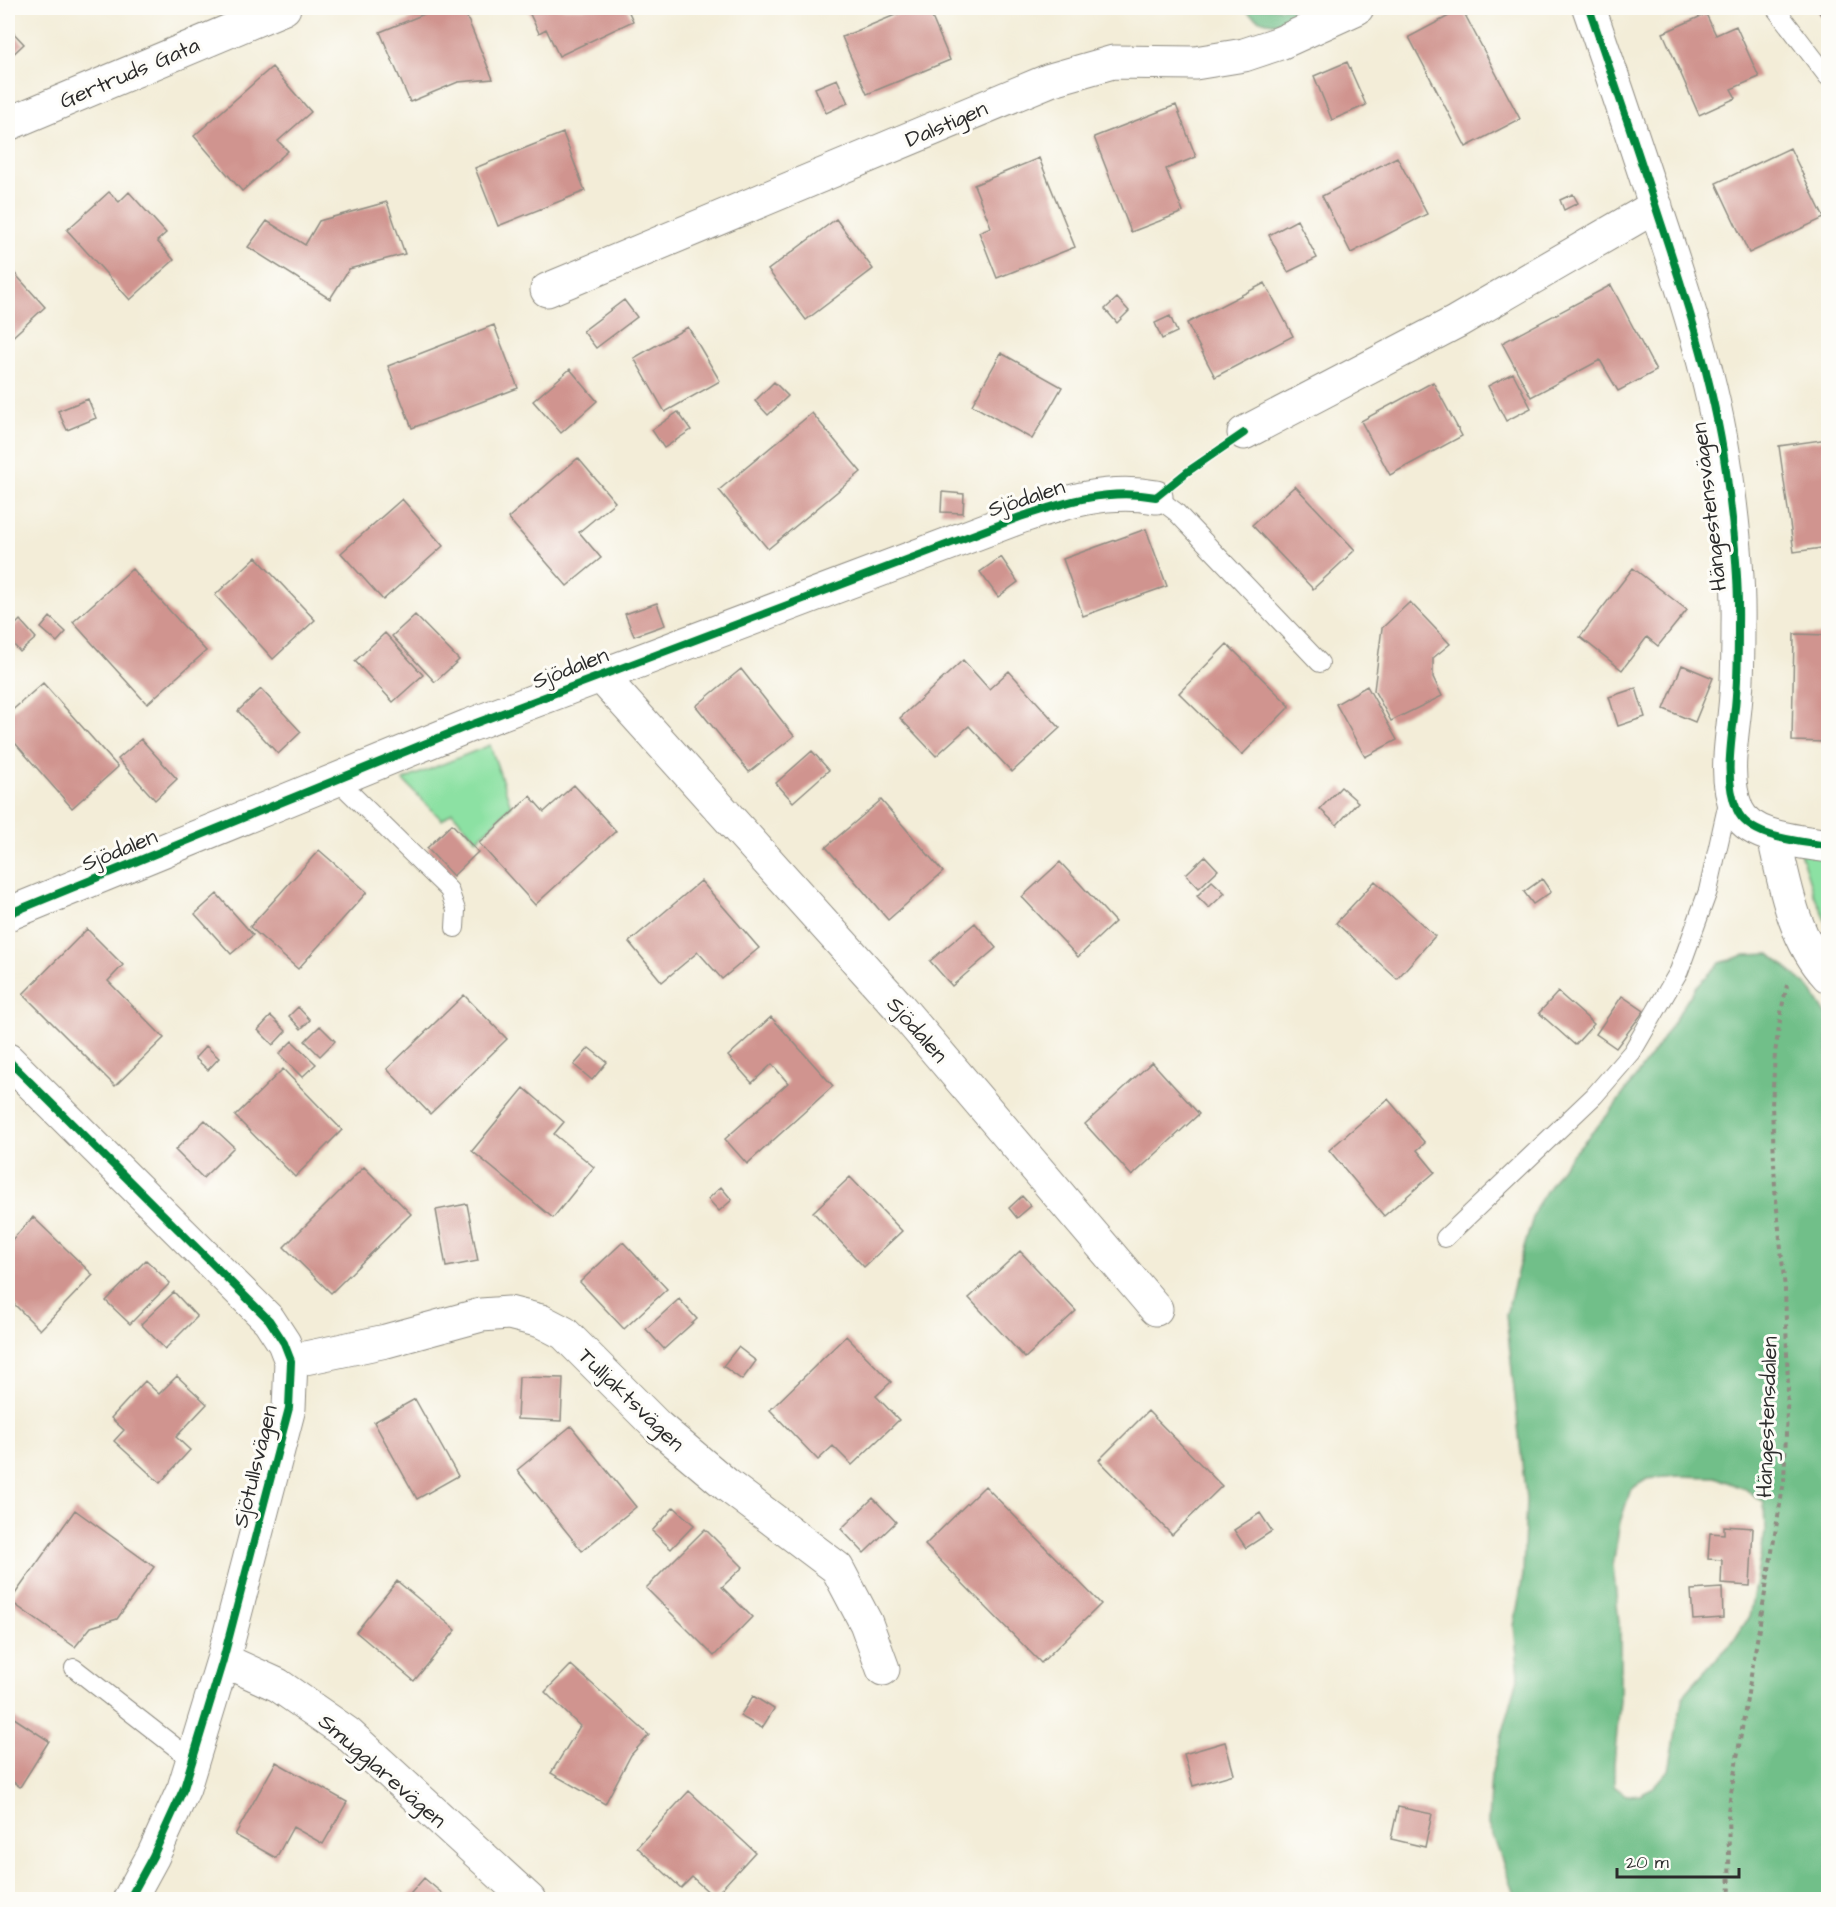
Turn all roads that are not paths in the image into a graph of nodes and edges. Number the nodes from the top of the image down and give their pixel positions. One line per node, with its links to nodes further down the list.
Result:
1 (284, 8): 5 (street, Gertruds Gata)
2 (1356, 8): 9 (street, Dalstigen)
3 (1589, 8): 8 (street, Hängestensvägen)
4 (1775, 8): 6 (lane)
5 (249, 13): 7 (street, Gertruds Gata)
6 (1828, 77)
7 (8, 124)
8 (1656, 207): 10 (street); 15 (street, Hängestensvägen)
9 (547, 290)
10 (1244, 433)
11 (1156, 497): 12 (lane); 13 (street, Sjödalen)
12 (1320, 663)
13 (600, 675): 14 (street, Sjödalen); 23 (street, Sjödalen)
14 (337, 780): 18 (street, Sjödalen); 19 (lane)
15 (1731, 793): 16 (street, Hängestensvägen); 22 (lane)
16 (1774, 837): 17 (street, Hängestensvägen); 20 (street)
17 (1828, 846)
18 (8, 914)
19 (455, 928)
20 (1828, 976)
21 (8, 1060): 24 (street, Sjötullsvägen)
22 (1445, 1238)
23 (1156, 1309)
24 (291, 1361): 25 (street, Sjötullsvägen); 27 (street, Tulljaktsvägen)
25 (223, 1660): 28 (street, Sjötullsvägen); 30 (street, Smugglarevägen)
26 (74, 1668): 28 (lane)
27 (883, 1670)
28 (192, 1760): 29 (street, Sjötullsvägen)
29 (129, 1899)
30 (529, 1899)

